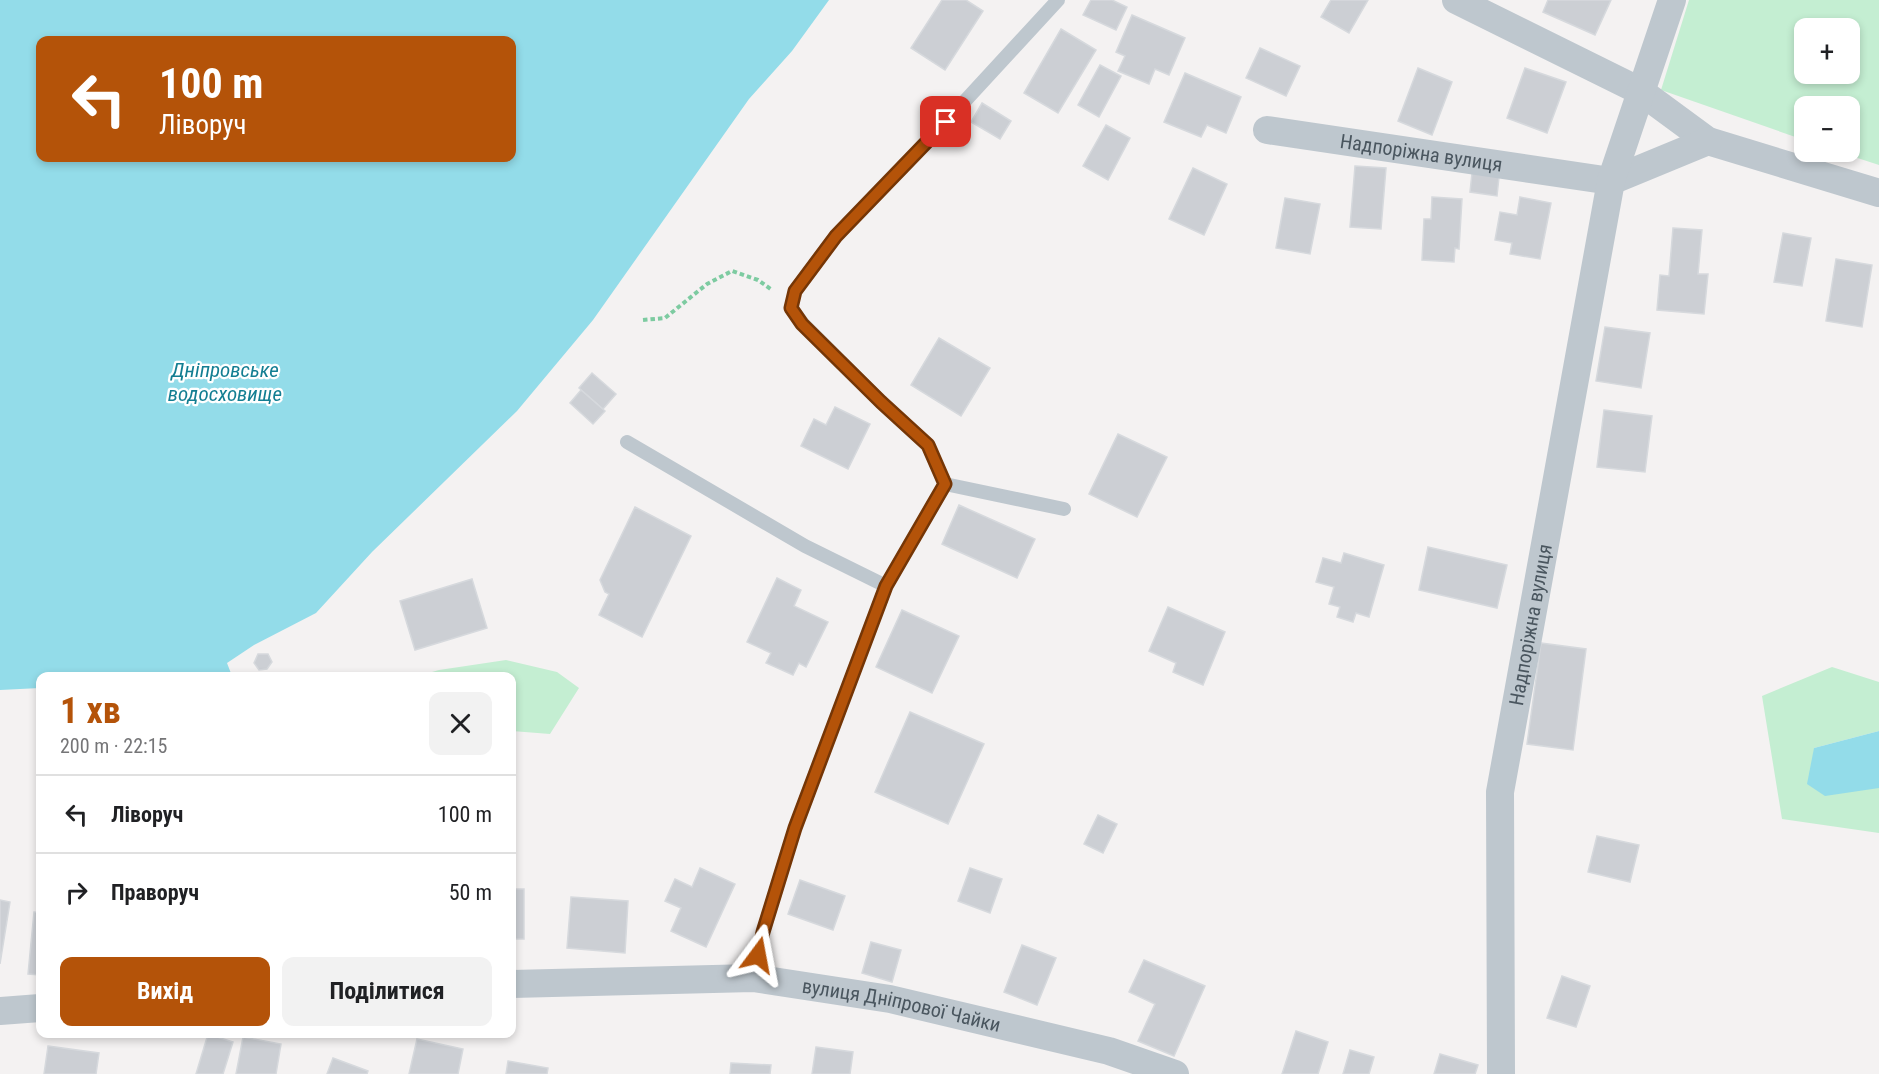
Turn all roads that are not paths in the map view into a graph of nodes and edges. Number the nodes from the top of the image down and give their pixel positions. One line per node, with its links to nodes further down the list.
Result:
1 (1058, 0): 10 (lane)
2 (1456, 0): 4 (street)
3 (1672, 0): 4 (street, Надпоріжна вулиця)
4 (1640, 91): 6 (street); 7 (street, Надпоріжна вулиця)
5 (1267, 130): 7 (street, Надпоріжна вулиця)
6 (1708, 141): 7 (street); 8 (street)
7 (1611, 181): 18 (street, Надпоріжна вулиця)
8 (1879, 193)
9 (627, 442): 12 (lane)
10 (945, 484): 11 (lane); 12 (lane)
11 (1064, 509)
12 (886, 586): 13 (lane)
13 (753, 978): 14 (street, вулиця Дніпрової Чайки); 17 (street, вулиця Дніпрової Чайки)
14 (516, 984)
15 (36, 1008): 16 (street)
16 (0, 1011)
17 (1175, 1074)
18 (1502, 1074)

